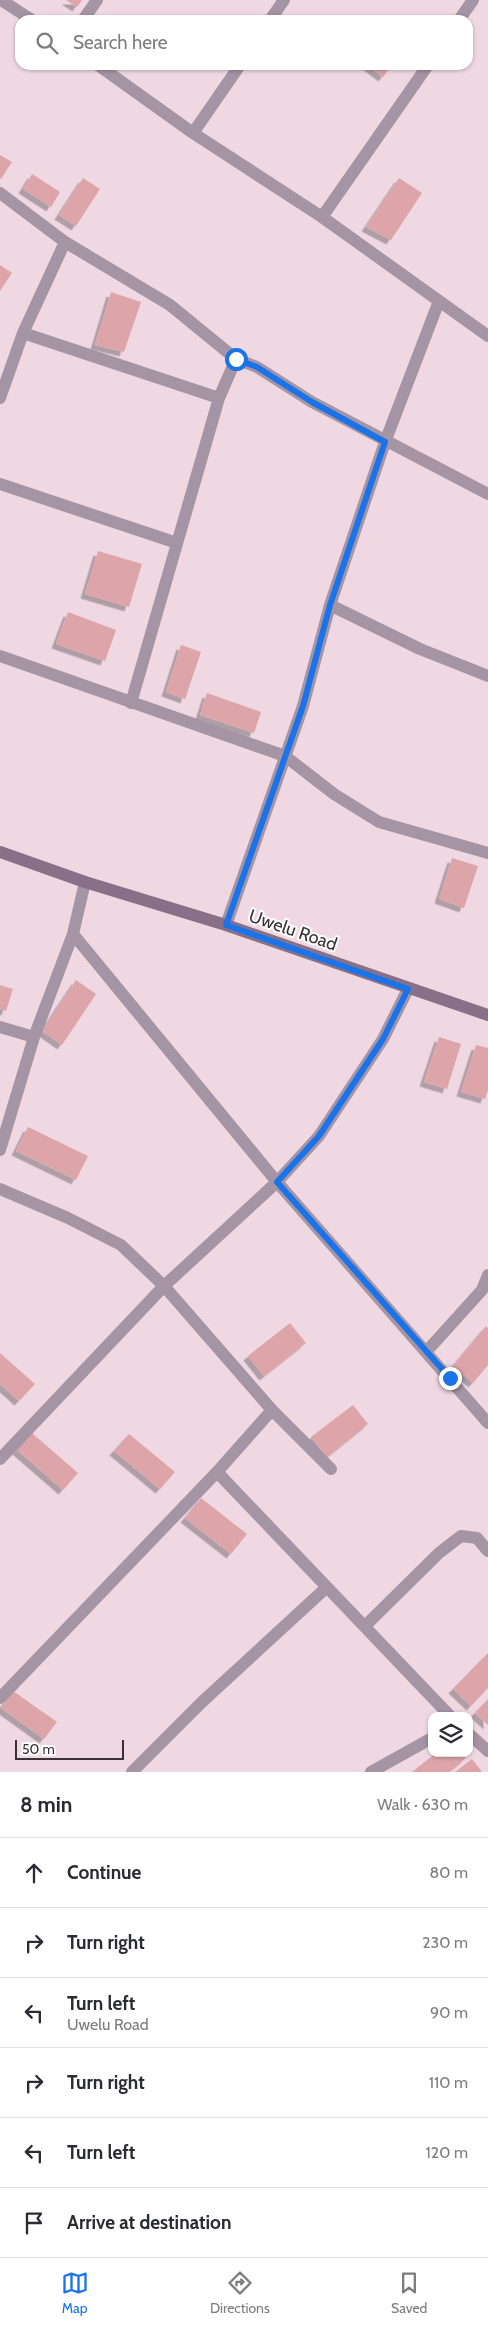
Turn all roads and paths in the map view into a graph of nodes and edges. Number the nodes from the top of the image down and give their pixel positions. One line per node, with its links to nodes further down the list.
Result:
1 (1, 0): 5 (street)
2 (97, 0): 6 (street)
3 (284, 0): 7 (street)
4 (473, 0): 8 (street)
5 (24, 15)
6 (86, 15)
7 (274, 15)
8 (463, 15)
9 (105, 70): 12 (street)
10 (237, 70): 12 (street)
11 (425, 70): 14 (street)
12 (193, 133): 14 (street)
13 (0, 193): 15 (street)
14 (322, 218): 16 (street)
15 (65, 242): 17 (street); 19 (street)
16 (439, 301): 18 (street); 22 (street)
17 (24, 333): 20 (street); 21 (street)
18 (488, 336)
19 (236, 359): 21 (street); 22 (street)
20 (0, 398)
21 (219, 398): 25 (street)
22 (385, 442): 24 (street); 26 (street)
23 (0, 484): 25 (street)
24 (488, 494)
25 (177, 543): 29 (street)
26 (330, 605): 28 (street); 30 (street)
27 (0, 656): 29 (street)
28 (488, 676)
29 (131, 703): 30 (street)
30 (285, 756): 32 (street); 34 (street)
31 (0, 852): 33 (street, Uwelu Road)
32 (488, 853)
33 (85, 882): 34 (street, Uwelu Road); 35 (street)
34 (226, 925): 36 (street, Uwelu Road)
35 (73, 934): 39 (street); 41 (street)
36 (408, 989): 37 (street, Uwelu Road); 41 (street)
37 (488, 1015)
38 (0, 1027): 39 (street)
39 (34, 1038): 40 (street)
40 (0, 1150)
41 (277, 1182): 44 (street); 45 (street)
42 (0, 1189): 44 (street)
43 (488, 1275): 45 (street)
44 (164, 1286): 46 (street); 48 (street)
45 (426, 1352): 47 (street)
46 (272, 1410): 49 (street); 50 (street)
47 (488, 1423)
48 (0, 1459)
49 (331, 1470)
50 (216, 1472): 52 (street); 54 (street)
51 (488, 1551): 53 (street)
52 (328, 1587): 53 (street); 59 (street)
53 (365, 1626): 55 (street)
54 (0, 1698)
55 (446, 1712)
56 (473, 1737): 58 (street)
57 (428, 1740): 60 (street)
58 (486, 1745)
59 (132, 1772)
60 (371, 1772)

